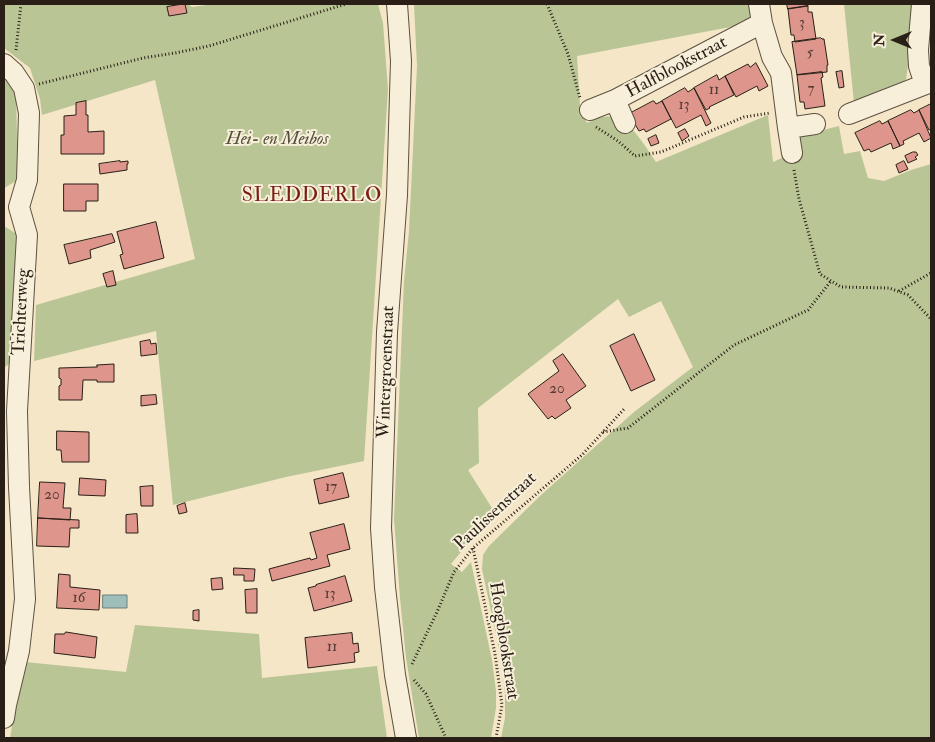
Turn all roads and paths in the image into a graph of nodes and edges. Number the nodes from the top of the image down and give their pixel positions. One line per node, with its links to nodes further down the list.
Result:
1 (21, 4): 7 (path)
2 (346, 4): 7 (path)
3 (397, 4): 23 (street, Wintergroenstraat)
4 (759, 4): 6 (street)
5 (922, 4): 8 (street)
6 (762, 23): 9 (street, Halfblookstraat); 14 (street)
7 (14, 75): 24 (street, Trichterweg)
8 (928, 83): 11 (street)
9 (615, 100): 10 (street, Halfblookstraat); 12 (street)
10 (590, 110)
11 (849, 114)
12 (625, 123)
13 (815, 124): 14 (street)
14 (788, 128): 15 (street)
15 (792, 159): 17 (path)
16 (931, 273): 18 (path)
17 (831, 281): 18 (path); 21 (path)
18 (899, 292): 19 (path)
19 (931, 319)
20 (625, 408): 21 (path, Paulissenstraat)
21 (602, 432): 22 (path, Paulissenstraat)
22 (473, 548): 23 (path, Paulissenstraat); 28 (path, Hoogblookstraat)
23 (401, 674): 26 (street, Wintergroenstraat); 27 (path)
24 (6, 694): 25 (street, Trichterweg)
25 (4, 718)
26 (406, 738)
27 (446, 738)
28 (496, 738)

